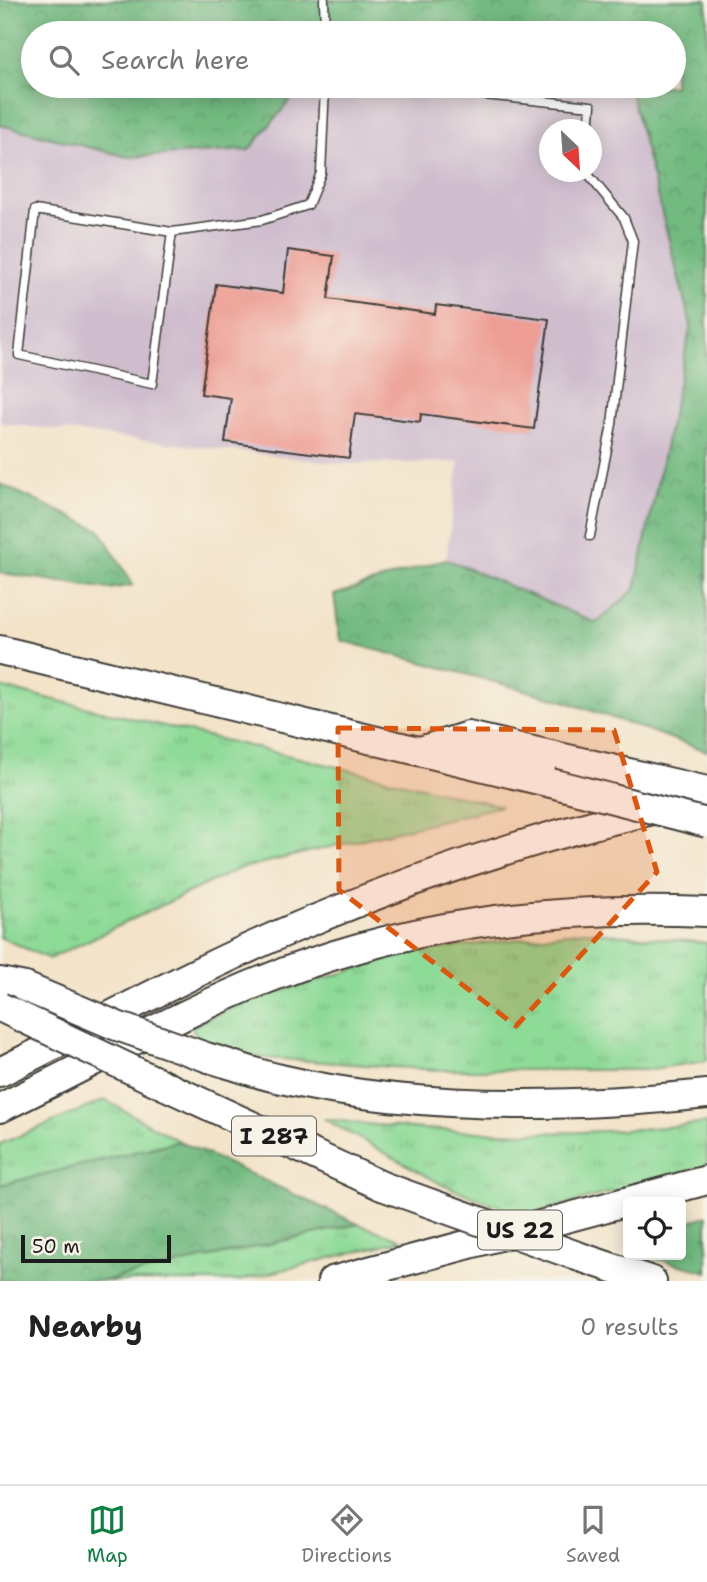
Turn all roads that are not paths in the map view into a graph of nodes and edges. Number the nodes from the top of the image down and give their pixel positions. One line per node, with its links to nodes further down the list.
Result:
1 (324, 0): 2 (lane)
2 (325, 21)
3 (324, 98): 7 (lane)
4 (512, 98): 5 (lane)
5 (590, 119)
6 (594, 182): 8 (lane)
7 (172, 232): 7 (lane)
8 (590, 536)
9 (0, 650): 10 (highway)
10 (417, 751): 11 (highway); 13 (highway, bridge)
11 (707, 791)
12 (707, 798): 18 (highway)
13 (707, 823)
14 (707, 912): 21 (highway)
15 (12, 984): 20 (highway, bridge)
16 (0, 1007): 24 (highway, I 287, bridge)
17 (0, 1055): 18 (highway)
18 (28, 1058): 19 (highway)
19 (0, 1072)
20 (707, 1094)
21 (0, 1108)
22 (707, 1180): 23 (highway, US 22)
23 (332, 1281)
24 (652, 1281)

